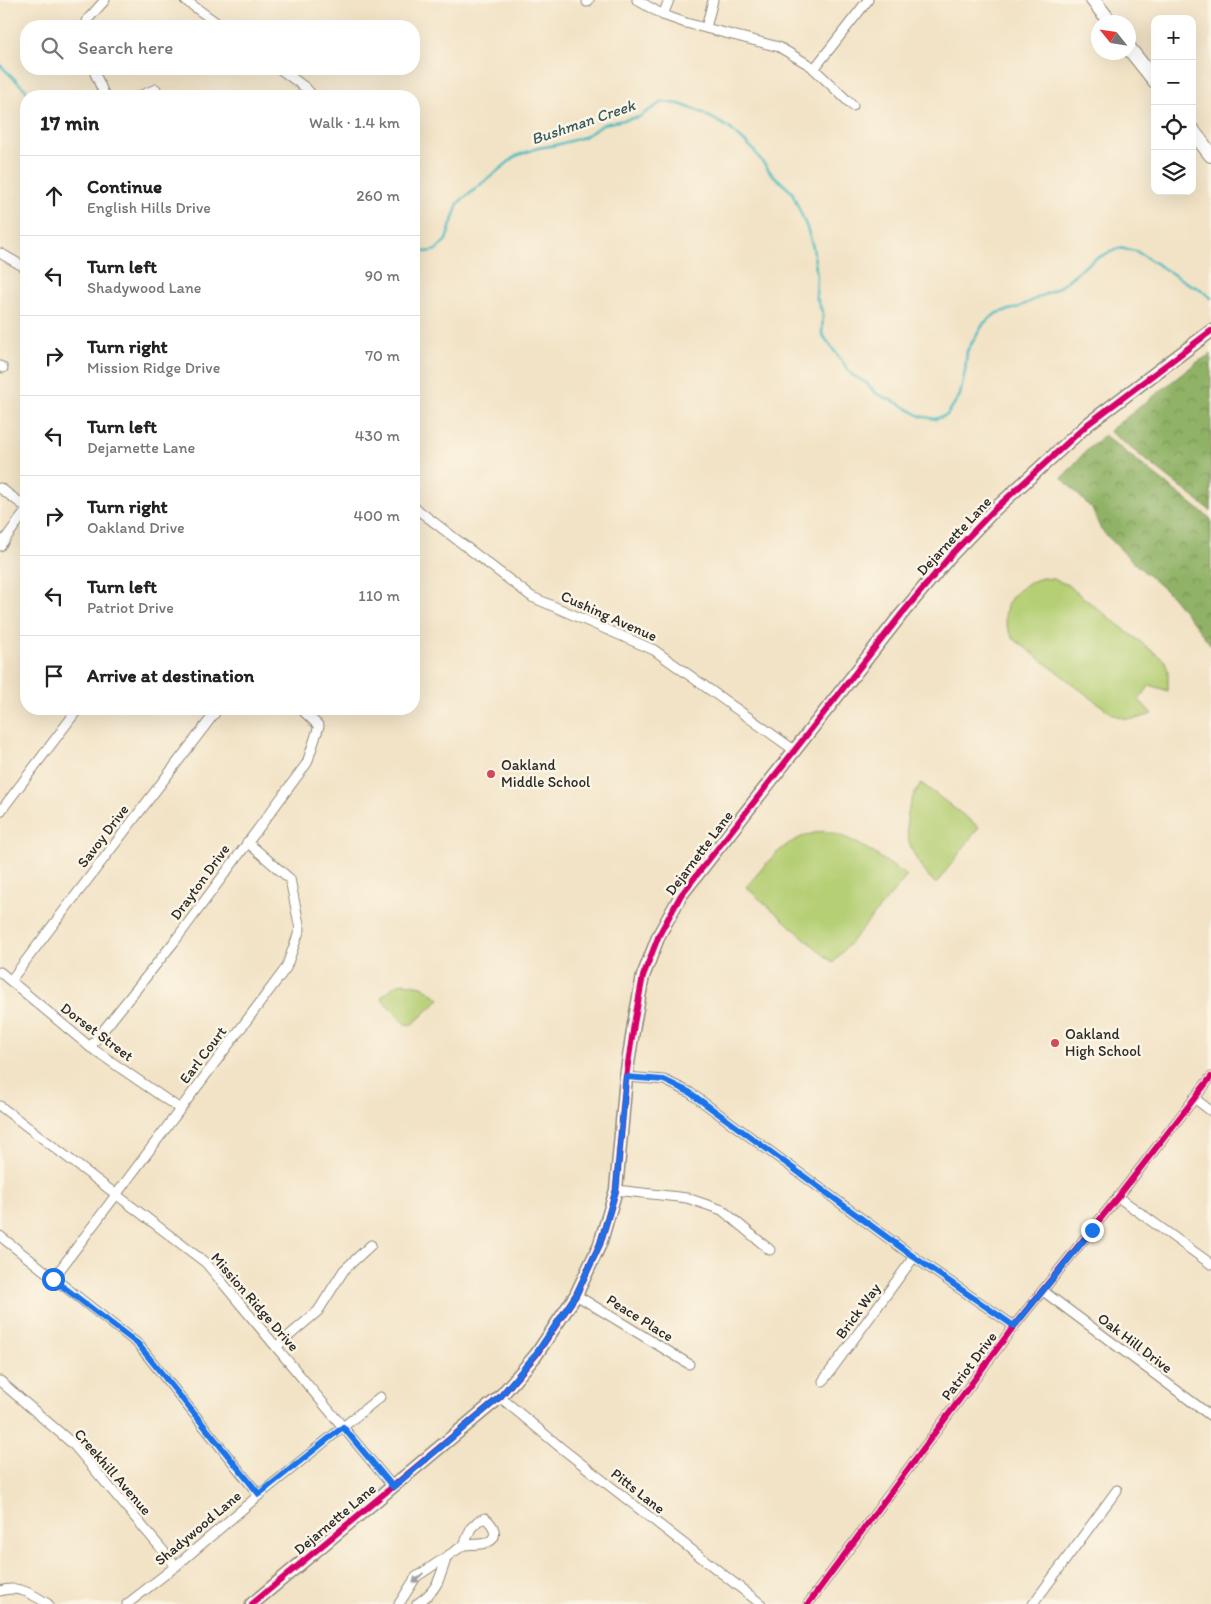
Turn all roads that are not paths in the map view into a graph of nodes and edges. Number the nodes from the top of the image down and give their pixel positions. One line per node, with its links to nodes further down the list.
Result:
1 (105, 0): 10 (street)
2 (185, 0): 11 (street)
3 (637, 0): 8 (street)
4 (670, 0): 8 (street)
5 (713, 0): 12 (street)
6 (868, 0): 14 (street)
7 (1100, 3): 9 (main road)
8 (663, 15): 12 (street)
9 (1106, 15)
10 (88, 20)
11 (213, 20)
12 (706, 28): 14 (street)
13 (1136, 57): 17 (main road)
14 (814, 69): 20 (street)
15 (96, 75): 18 (street)
16 (288, 75): 19 (street)
17 (1151, 76)
18 (102, 90)
19 (308, 90)
20 (853, 106)
21 (1196, 135): 22 (main road)
22 (1211, 155)
23 (0, 253): 24 (street)
24 (20, 265)
25 (1211, 331): 34 (main road, Dejarnette Lane)
26 (0, 488): 27 (street)
27 (20, 503)
28 (420, 512): 34 (street, Cushing Avenue)
29 (20, 519): 30 (street)
30 (0, 546)
31 (73, 715): 35 (street)
32 (213, 715): 38 (street, Savoy Drive)
33 (308, 715): 36 (street, Drayton Drive)
34 (794, 750): 40 (main road, Dejarnette Lane)
35 (0, 812)
36 (247, 842): 39 (street, Drayton Drive); 44 (street, Earl Court)
37 (0, 972): 38 (street, Dorset Street)
38 (11, 980): 39 (street, Dorset Street)
39 (90, 1047): 44 (street, Dorset Street)
40 (626, 1077): 46 (main road, Dejarnette Lane); 52 (street)
41 (1211, 1077): 42 (street, Patriot Drive)
42 (1194, 1098): 45 (street); 48 (street, Patriot Drive)
43 (0, 1106): 47 (street, Mission Ridge Drive)
44 (180, 1108): 47 (street, Earl Court)
45 (1211, 1110)
46 (616, 1190): 51 (street); 56 (main road, Dejarnette Lane)
47 (116, 1194): 54 (street, Earl Court); 58 (street, Mission Ridge Drive)
48 (1118, 1197): 53 (street); 55 (street, Patriot Drive)
49 (0, 1236): 54 (street)
50 (371, 1245): 58 (street)
51 (770, 1250)
52 (914, 1257): 57 (street); 60 (street, Brick Way)
53 (1211, 1264)
54 (53, 1279): 68 (street)
55 (1043, 1291): 57 (street, Patriot Drive); 64 (street, Oak Hill Drive)
56 (576, 1295): 59 (street, Peace Place); 63 (main road, Dejarnette Lane)
57 (1014, 1326): 79 (street, Patriot Drive)
58 (276, 1346): 65 (street, Mission Ridge Drive)
59 (689, 1364)
60 (823, 1380)
61 (1, 1383): 71 (street, Creekhill Avenue)
62 (380, 1397): 65 (street, Shadywood Lane)
63 (500, 1397): 66 (main road, Dejarnette Lane); 78 (street, Pitts Lane)
64 (1211, 1416)
65 (343, 1427): 66 (street, Mission Ridge Drive); 68 (street, Shadywood Lane)
66 (393, 1487): 73 (main road, Dejarnette Lane)
67 (1117, 1490): 80 (street)
68 (259, 1494): 71 (street, Shadywood Lane)
69 (464, 1545): 70 (street)
70 (446, 1559): 76 (street, one-way to 76); 77 (street)
71 (176, 1566): 75 (street, Shadywood Lane)
72 (0, 1591): 74 (street)
73 (258, 1602)
74 (48, 1604)
75 (127, 1604)
76 (399, 1604)
77 (417, 1604)
78 (762, 1604)
79 (808, 1604)
80 (1033, 1604)

